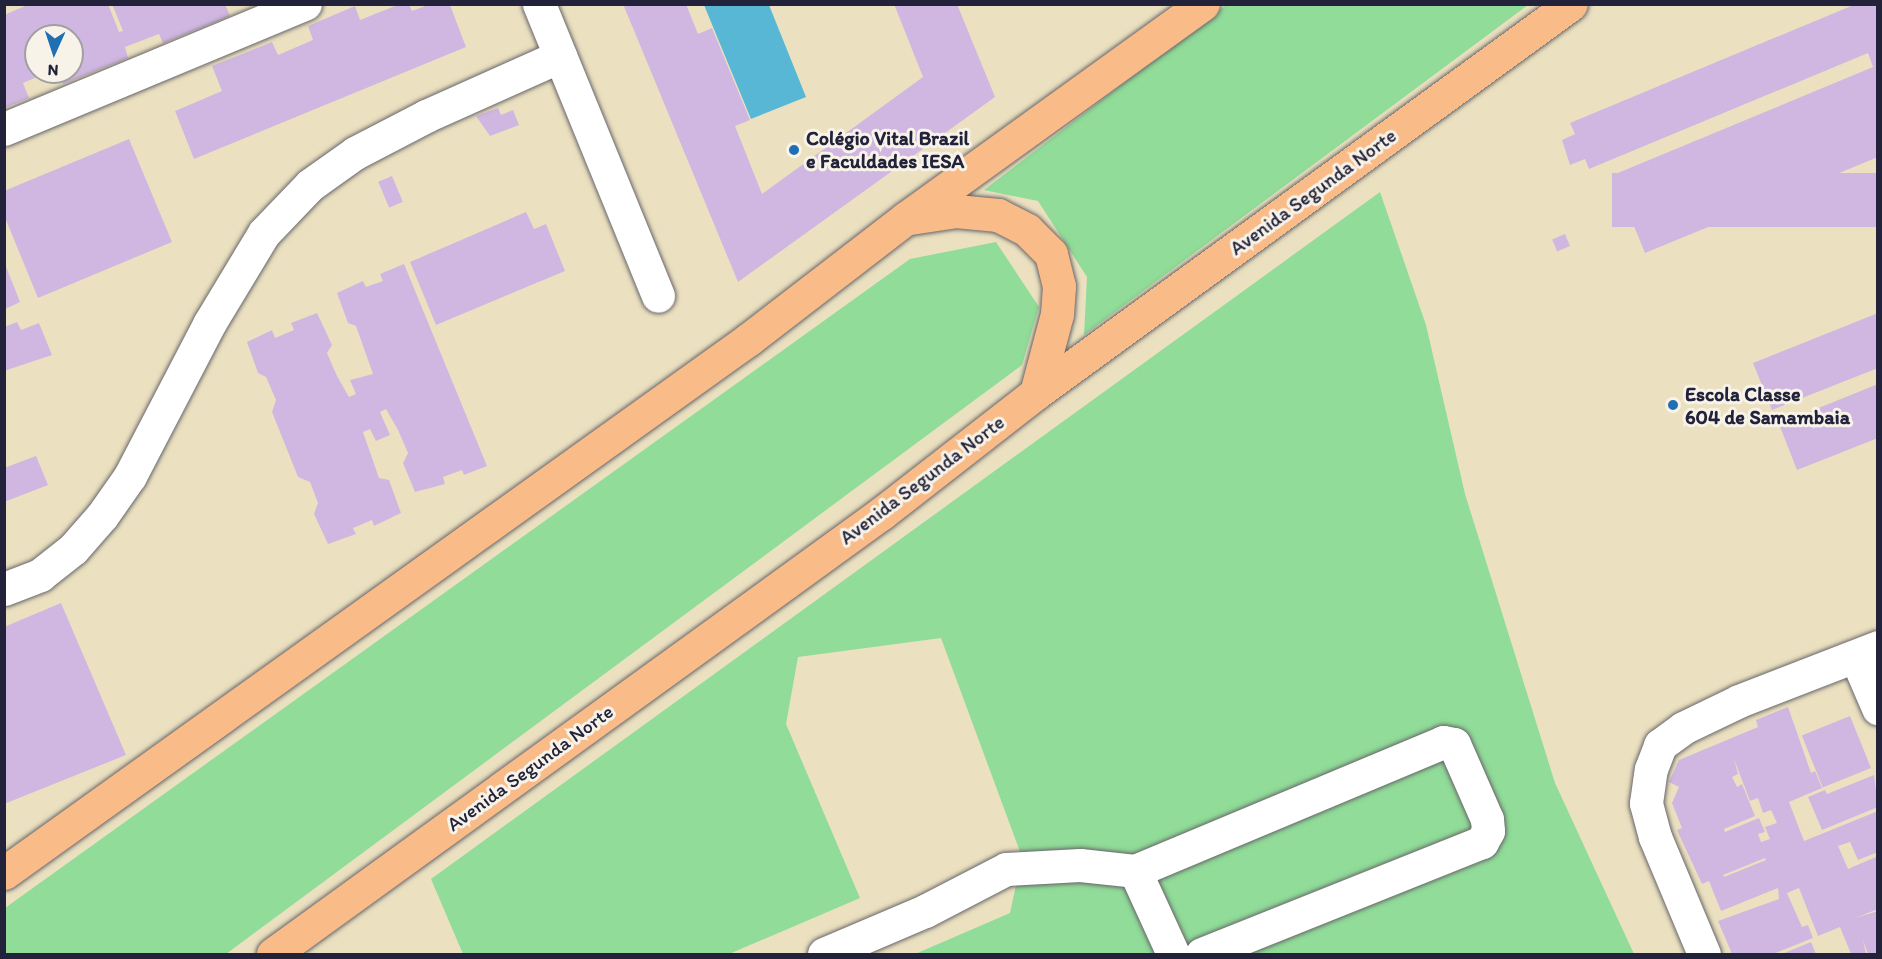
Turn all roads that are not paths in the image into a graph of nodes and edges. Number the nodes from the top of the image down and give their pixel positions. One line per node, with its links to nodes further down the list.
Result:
1 (305, 4): 6 (street)
2 (539, 4): 5 (street)
3 (1203, 4): 7 (main road)
4 (1571, 4): 9 (main road, Avenida Segunda Norte)
5 (560, 56): 8 (street); 10 (street)
6 (4, 129)
7 (906, 218): 9 (main road); 14 (main road)
8 (658, 296)
9 (1036, 393): 15 (main road, Avenida Segunda Norte)
10 (4, 589)
11 (1867, 652): 12 (street); 19 (street)
12 (1878, 708)
13 (1135, 871): 16 (street); 17 (street); 18 (street)
14 (4, 873)
15 (273, 954)
16 (824, 954)
17 (1173, 954)
18 (1202, 954)
19 (1704, 954)

